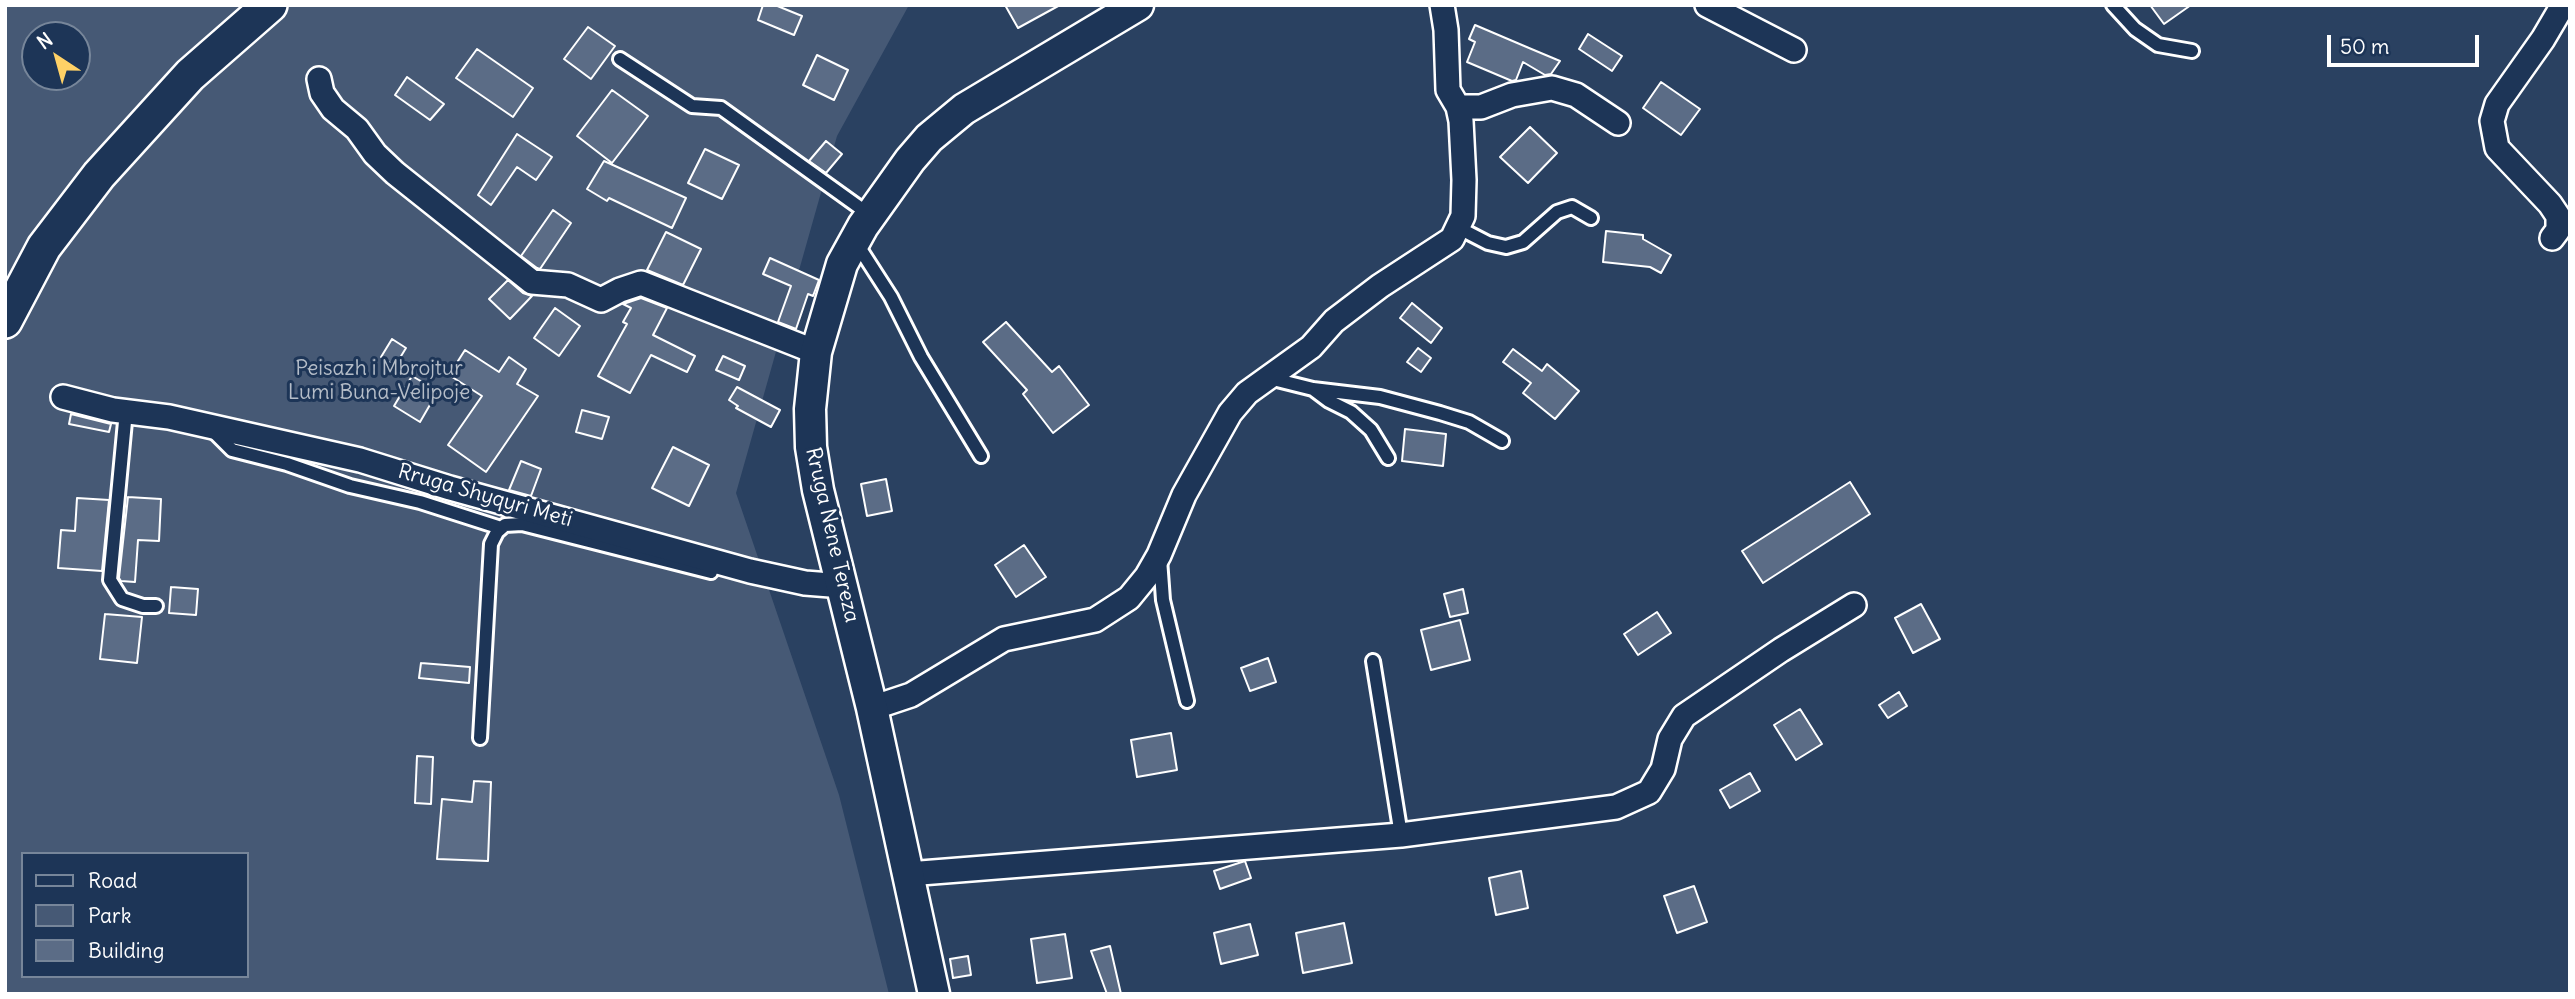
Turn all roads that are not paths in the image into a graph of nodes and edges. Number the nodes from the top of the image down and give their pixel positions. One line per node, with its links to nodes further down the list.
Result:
1 (270, 5): 18 (main road)
2 (1138, 5): 13 (street, Rruga Nene Tereza)
3 (1442, 5): 11 (street)
4 (1707, 5): 7 (street)
5 (2113, 5): 8 (lane)
6 (2563, 5): 16 (street)
7 (1794, 50)
8 (2192, 51)
9 (620, 59): 13 (lane)
10 (319, 79): 19 (street)
11 (1458, 107): 12 (street); 15 (street)
12 (1618, 123)
13 (870, 216): 17 (street, Rruga Nene Tereza)
14 (1591, 218): 15 (lane)
15 (1457, 227): 20 (street)
16 (2552, 238)
17 (855, 241): 19 (street, Rruga Nene Tereza); 26 (lane)
18 (5, 321)
19 (816, 352): 31 (street, Rruga Nene Tereza)
20 (1269, 378): 21 (lane); 29 (street)
21 (1313, 389): 25 (lane); 27 (lane)
22 (63, 397): 23 (street, Rruga Shyqyri Meti)
23 (126, 411): 24 (street, Rruga Shyqyri Meti); 33 (lane)
24 (207, 426): 28 (lane); 30 (street, Rruga Shyqyri Meti)
25 (1502, 441)
26 (981, 456)
27 (1388, 458)
28 (501, 528): 30 (lane); 37 (lane)
29 (1160, 555): 35 (lane); 36 (street)
30 (805, 583): 31 (street, Rruga Shyqyri Meti)
31 (843, 586): 36 (street, Rruga Nene Tereza)
32 (1854, 604): 38 (street)
33 (156, 606)
34 (1373, 661): 38 (lane)
35 (1187, 701)
36 (872, 708): 39 (street, Rruga Nene Tereza)
37 (480, 738)
38 (1401, 835): 39 (street)
39 (908, 874): 40 (street, Rruga Nene Tereza)
40 (934, 994)

